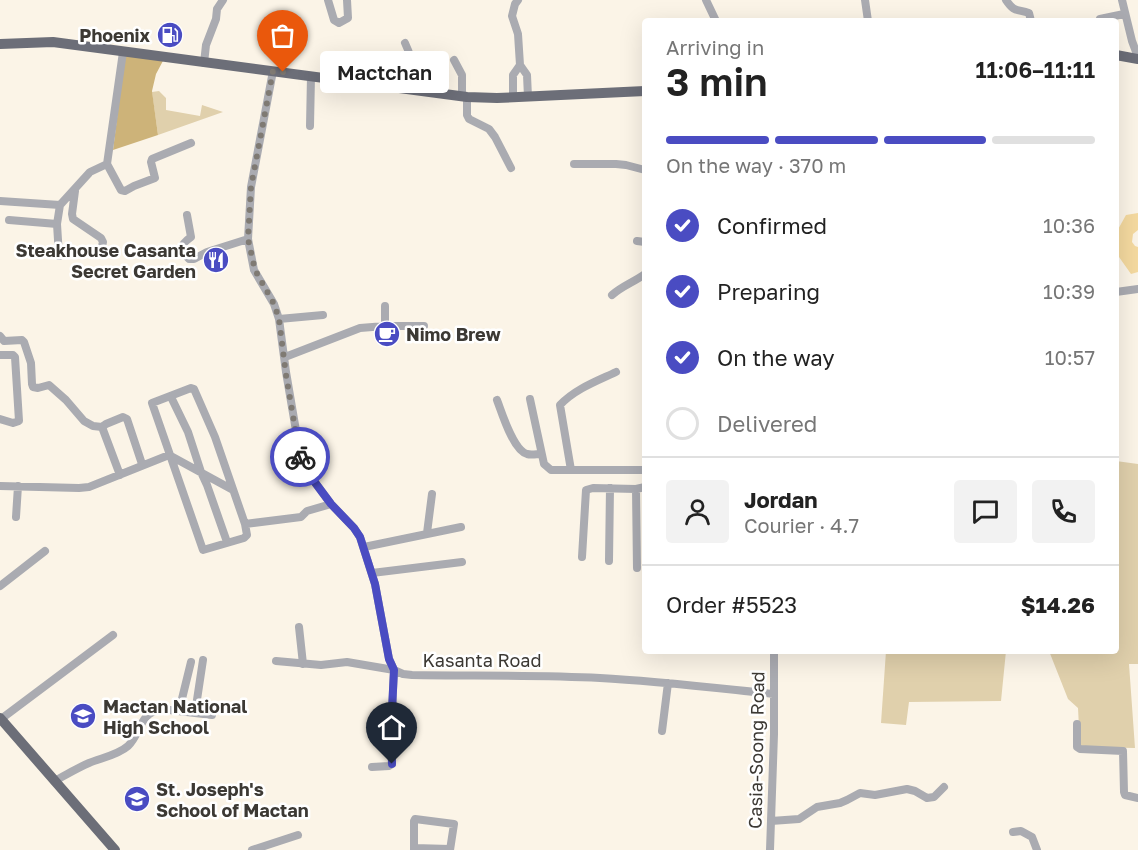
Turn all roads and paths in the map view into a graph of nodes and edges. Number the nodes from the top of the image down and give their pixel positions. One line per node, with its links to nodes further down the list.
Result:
1 (223, 0): 20 (street)
2 (327, 0): 3 (street)
3 (347, 0)
4 (518, 0): 21 (street)
5 (706, 0): 10 (street)
6 (865, 0): 11 (street)
7 (1005, 0): 12 (street)
8 (1122, 0): 9 (street)
9 (1126, 17): 13 (street); 14 (street); 18 (street)
10 (715, 18)
11 (868, 18)
12 (1030, 18)
13 (1113, 18)
14 (1138, 18)
15 (405, 43): 24 (street)
16 (0, 45): 17 (main road)
17 (123, 51): 20 (main road); 31 (street)
18 (1130, 57)
19 (454, 60): 26 (street)
20 (204, 63): 22 (main road)
21 (520, 65): 27 (street); 28 (street)
22 (273, 71): 23 (main road); 41 (street)
23 (310, 76): 24 (main road); 29 (street)
24 (411, 89): 26 (main road)
25 (642, 92): 27 (main road)
26 (465, 96): 28 (main road); 33 (street)
27 (528, 97): 28 (main road)
28 (513, 98)
29 (310, 126)
30 (191, 143): 31 (street)
31 (107, 164): 35 (street)
32 (574, 164): 34 (street)
33 (510, 168)
34 (642, 169)
35 (75, 190): 37 (street); 42 (street)
36 (0, 201): 37 (street)
37 (60, 206): 40 (street)
38 (187, 214): 41 (street)
39 (9, 220): 40 (street)
40 (57, 224): 43 (street)
41 (248, 239): 50 (street)
42 (102, 246)
43 (59, 256)
44 (642, 276): 47 (street)
45 (1138, 289): 46 (street)
46 (1119, 292)
47 (612, 295)
48 (385, 306): 51 (street)
49 (323, 315): 50 (street)
50 (279, 319): 55 (street)
51 (385, 326): 52 (street); 55 (street)
52 (424, 326)
53 (0, 336): 61 (street)
54 (0, 355): 60 (street)
55 (285, 357): 75 (street)
56 (616, 372): 65 (street)
57 (171, 397): 63 (street); 67 (street); 73 (street)
58 (530, 399): 62 (street)
59 (497, 400): 62 (street)
60 (0, 418)
61 (102, 427): 64 (street); 68 (street)
62 (541, 454): 65 (street)
63 (170, 455): 64 (street); 67 (street); 80 (street)
64 (142, 465): 68 (street)
65 (571, 470): 66 (street)
66 (642, 470)
67 (201, 472): 73 (street); 80 (street)
68 (120, 475): 70 (street)
69 (0, 486): 70 (street)
70 (18, 486): 76 (street)
71 (610, 488): 72 (street); 83 (street); 84 (street)
72 (641, 488): 86 (street)
73 (233, 490): 77 (street)
74 (432, 494): 79 (street)
75 (331, 504): 77 (street); 81 (street)
76 (16, 517)
77 (245, 524): 80 (street)
78 (461, 527): 79 (street)
79 (427, 533): 81 (street)
80 (226, 542)
81 (364, 547): 87 (street)
82 (45, 550): 88 (street)
83 (582, 557)
84 (609, 561)
85 (462, 562): 87 (street)
86 (637, 568)
87 (372, 573): 96 (street)
88 (0, 586)
89 (299, 627): 95 (street)
90 (113, 635): 102 (street)
91 (774, 654): 98 (street, Casia-Soong Road)
92 (202, 660): 100 (street)
93 (276, 661): 95 (street, Kasanta Road)
94 (190, 662): 99 (street)
95 (303, 664): 96 (street, Kasanta Road)
96 (394, 670): 97 (street, Kasanta Road); 105 (street)
97 (668, 683): 98 (street, Kasanta Road); 104 (street)
98 (773, 694): 109 (street, Casia-Soong Road)
99 (179, 711): 100 (street); 106 (street)
100 (195, 713): 101 (street)
101 (212, 715)
102 (1, 719): 106 (main road)
103 (1077, 724): 108 (street)
104 (662, 731)
105 (372, 767)
106 (54, 780): 113 (main road)
107 (944, 787): 109 (street)
108 (1138, 798)
109 (771, 821): 116 (street, Casia-Soong Road)
110 (1013, 831): 117 (street)
111 (298, 835): 114 (street)
112 (414, 849): 115 (street); 115 (street)
113 (115, 850)
114 (252, 850)
115 (450, 850)
116 (770, 850)
117 (1036, 850)

